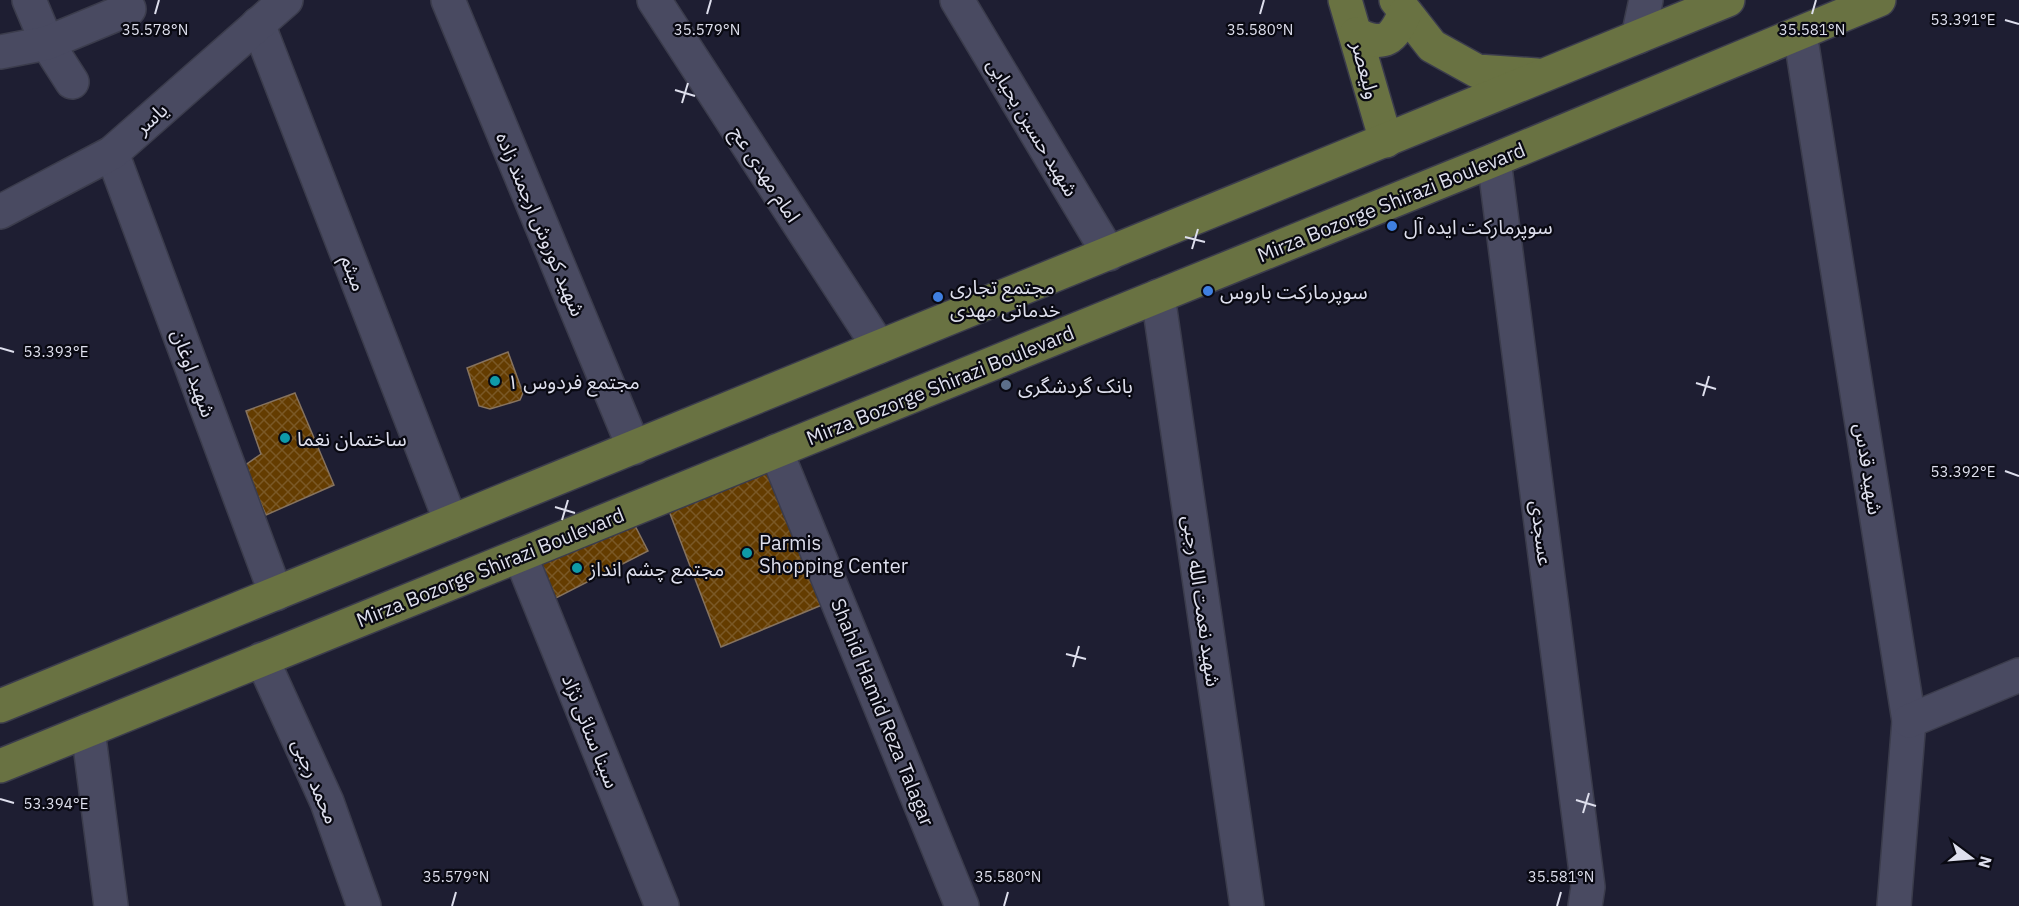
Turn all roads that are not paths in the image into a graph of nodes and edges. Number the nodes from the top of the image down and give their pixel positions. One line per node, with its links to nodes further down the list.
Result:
1 (29, 0): 16 (street)
2 (286, 0): 12 (street, یاسر)
3 (448, 0): 27 (street, شهید کوروش ارجمند زاده)
4 (654, 0): 26 (street, امام مهدی عج)
5 (957, 0): 24 (street, شهید حسین یحیایی)
6 (1345, 0): 14 (main road, ولیعصر)
7 (1646, 0): 15 (street)
8 (1728, 0): 15 (main road)
9 (1879, 0): 13 (main road, Mirza Bozorge Shirazi Boulevard)
10 (1400, 6): 14 (main road); 18 (main road)
11 (129, 9): 16 (street)
12 (258, 24): 21 (street, یاسر); 29 (street, میثم)
13 (1800, 33): 22 (main road, Mirza Bozorge Shirazi Boulevard); 35 (street, شهید قدس)
14 (1356, 34): 20 (main road, ولیعصر)
15 (1638, 37): 18 (main road)
16 (47, 43): 17 (street); 19 (street)
17 (0, 52)
18 (1545, 76): 20 (main road)
19 (72, 82)
20 (1386, 141): 24 (main road)
21 (112, 153): 23 (street, یاسر); 31 (street, شهید اوغان)
22 (1494, 160): 25 (main road, Mirza Bozorge Shirazi Boulevard); 43 (street, عسجدی)
23 (0, 212)
24 (1109, 254): 26 (main road)
25 (1158, 296): 28 (main road, Mirza Bozorge Shirazi Boulevard); 42 (street, شهید نعمت الله رجبی)
26 (879, 347): 27 (main road)
27 (634, 448): 29 (main road)
28 (776, 451): 30 (main road, Mirza Bozorge Shirazi Boulevard); 41 (street, Shahid Hamid Reza Talagar)
29 (451, 522): 31 (main road)
30 (520, 555): 32 (main road, Mirza Bozorge Shirazi Boulevard); 40 (street, سینا سنائی نژاد)
31 (276, 594): 34 (main road)
32 (262, 659): 36 (main road, Mirza Bozorge Shirazi Boulevard); 39 (street, محمد رجبی)
33 (2019, 675): 35 (street)
34 (0, 706)
35 (1909, 721): 44 (street, شهید قدس)
36 (88, 730): 37 (main road, Mirza Bozorge Shirazi Boulevard); 38 (street)
37 (0, 766)
38 (111, 906)
39 (364, 906)
40 (662, 906)
41 (962, 906)
42 (1247, 906)
43 (1585, 906)
44 (1894, 906)

